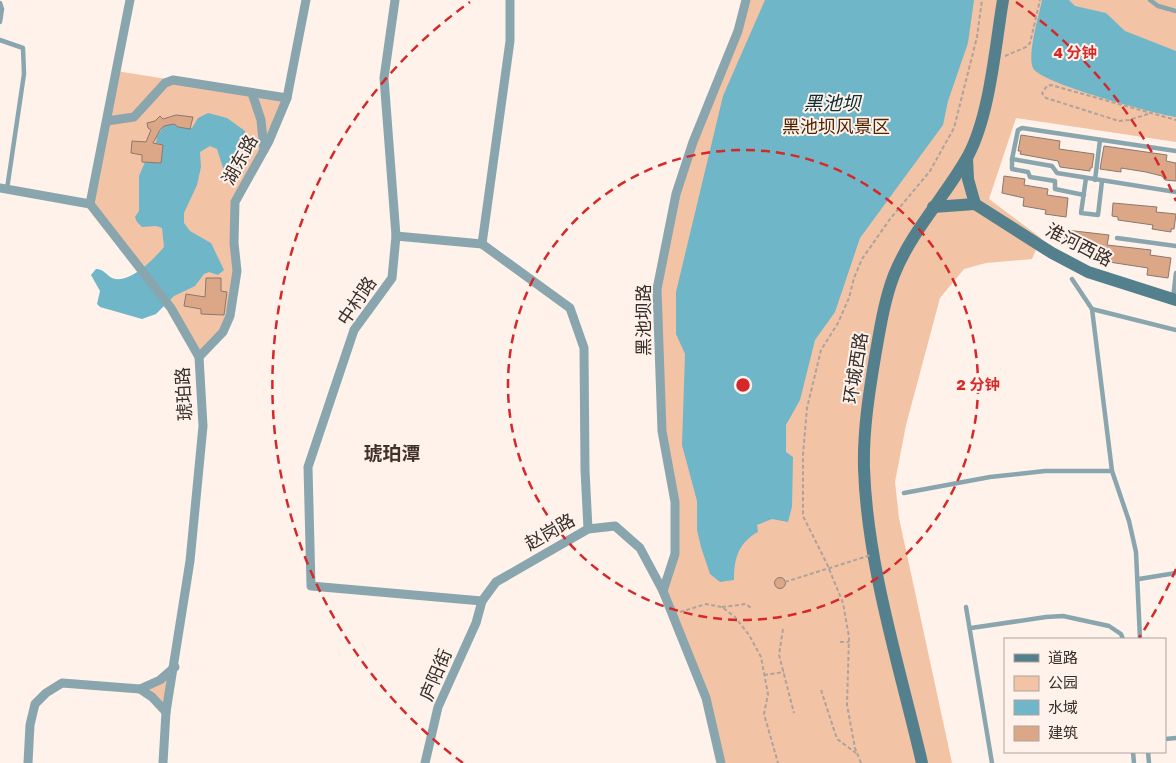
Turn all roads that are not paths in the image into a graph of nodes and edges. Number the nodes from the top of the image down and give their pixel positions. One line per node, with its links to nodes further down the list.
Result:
1 (130, 0): 14 (street)
2 (306, 0): 13 (street, 湖东路)
3 (395, 0): 31 (street, 中村路)
4 (510, 0): 33 (street)
5 (746, 0): 46 (street, 黑池坝路)
6 (1003, 0): 18 (street, 环城西路)
7 (1150, 0): 9 (lane)
8 (0, 3): 10 (lane)
9 (1176, 11)
10 (0, 22)
11 (0, 40): 25 (lane)
12 (252, 93): 13 (street); 14 (street); 16 (street)
13 (287, 98): 16 (street, 湖东路)
14 (106, 121): 28 (street)
15 (1100, 140): 17 (lane); 19 (lane); 22 (lane)
16 (264, 150): 40 (street, 湖东路)
17 (1176, 151)
18 (967, 158): 29 (street); 30 (street, 环城西路)
19 (1012, 160): 20 (lane); 23 (lane)
20 (1057, 172): 21 (lane); 23 (lane)
21 (1086, 178): 22 (lane); 27 (lane)
22 (1095, 180): 24 (lane)
23 (1056, 181): 27 (lane)
24 (1102, 181): 26 (lane); 27 (lane)
25 (3, 189): 28 (street)
26 (1176, 192)
27 (1084, 195)
28 (90, 204): 40 (street, 琥珀路)
29 (975, 204): 30 (street); 37 (street, 淮河西路)
30 (933, 207): 59 (street, 环城西路)
31 (396, 236): 33 (street); 47 (street, 中村路)
32 (1117, 238): 34 (lane)
33 (482, 244): 43 (street)
34 (1176, 246)
35 (1176, 273): 37 (lane)
36 (1072, 279): 38 (lane)
37 (1174, 299)
38 (1092, 309): 39 (lane); 41 (lane)
39 (1176, 330)
40 (199, 358): 52 (street, 琥珀路)
41 (1112, 471): 42 (lane); 45 (lane)
42 (904, 493)
43 (588, 529): 46 (street, 赵岗路); 47 (street, 赵岗路)
44 (1176, 573): 45 (lane)
45 (1138, 579): 51 (lane)
46 (664, 590): 58 (street, 赵岗路)
47 (482, 601): 57 (street, 庐阳街)
48 (966, 607): 49 (lane)
49 (971, 628): 50 (lane); 60 (lane)
50 (1122, 638)
51 (1140, 638)
52 (175, 667): 53 (street); 54 (street, 琥珀路)
53 (140, 689): 54 (street); 55 (street)
54 (166, 712): 56 (street, 琥珀路)
55 (28, 763)
56 (163, 763)
57 (425, 763)
58 (722, 763)
59 (922, 763)
60 (992, 763)

